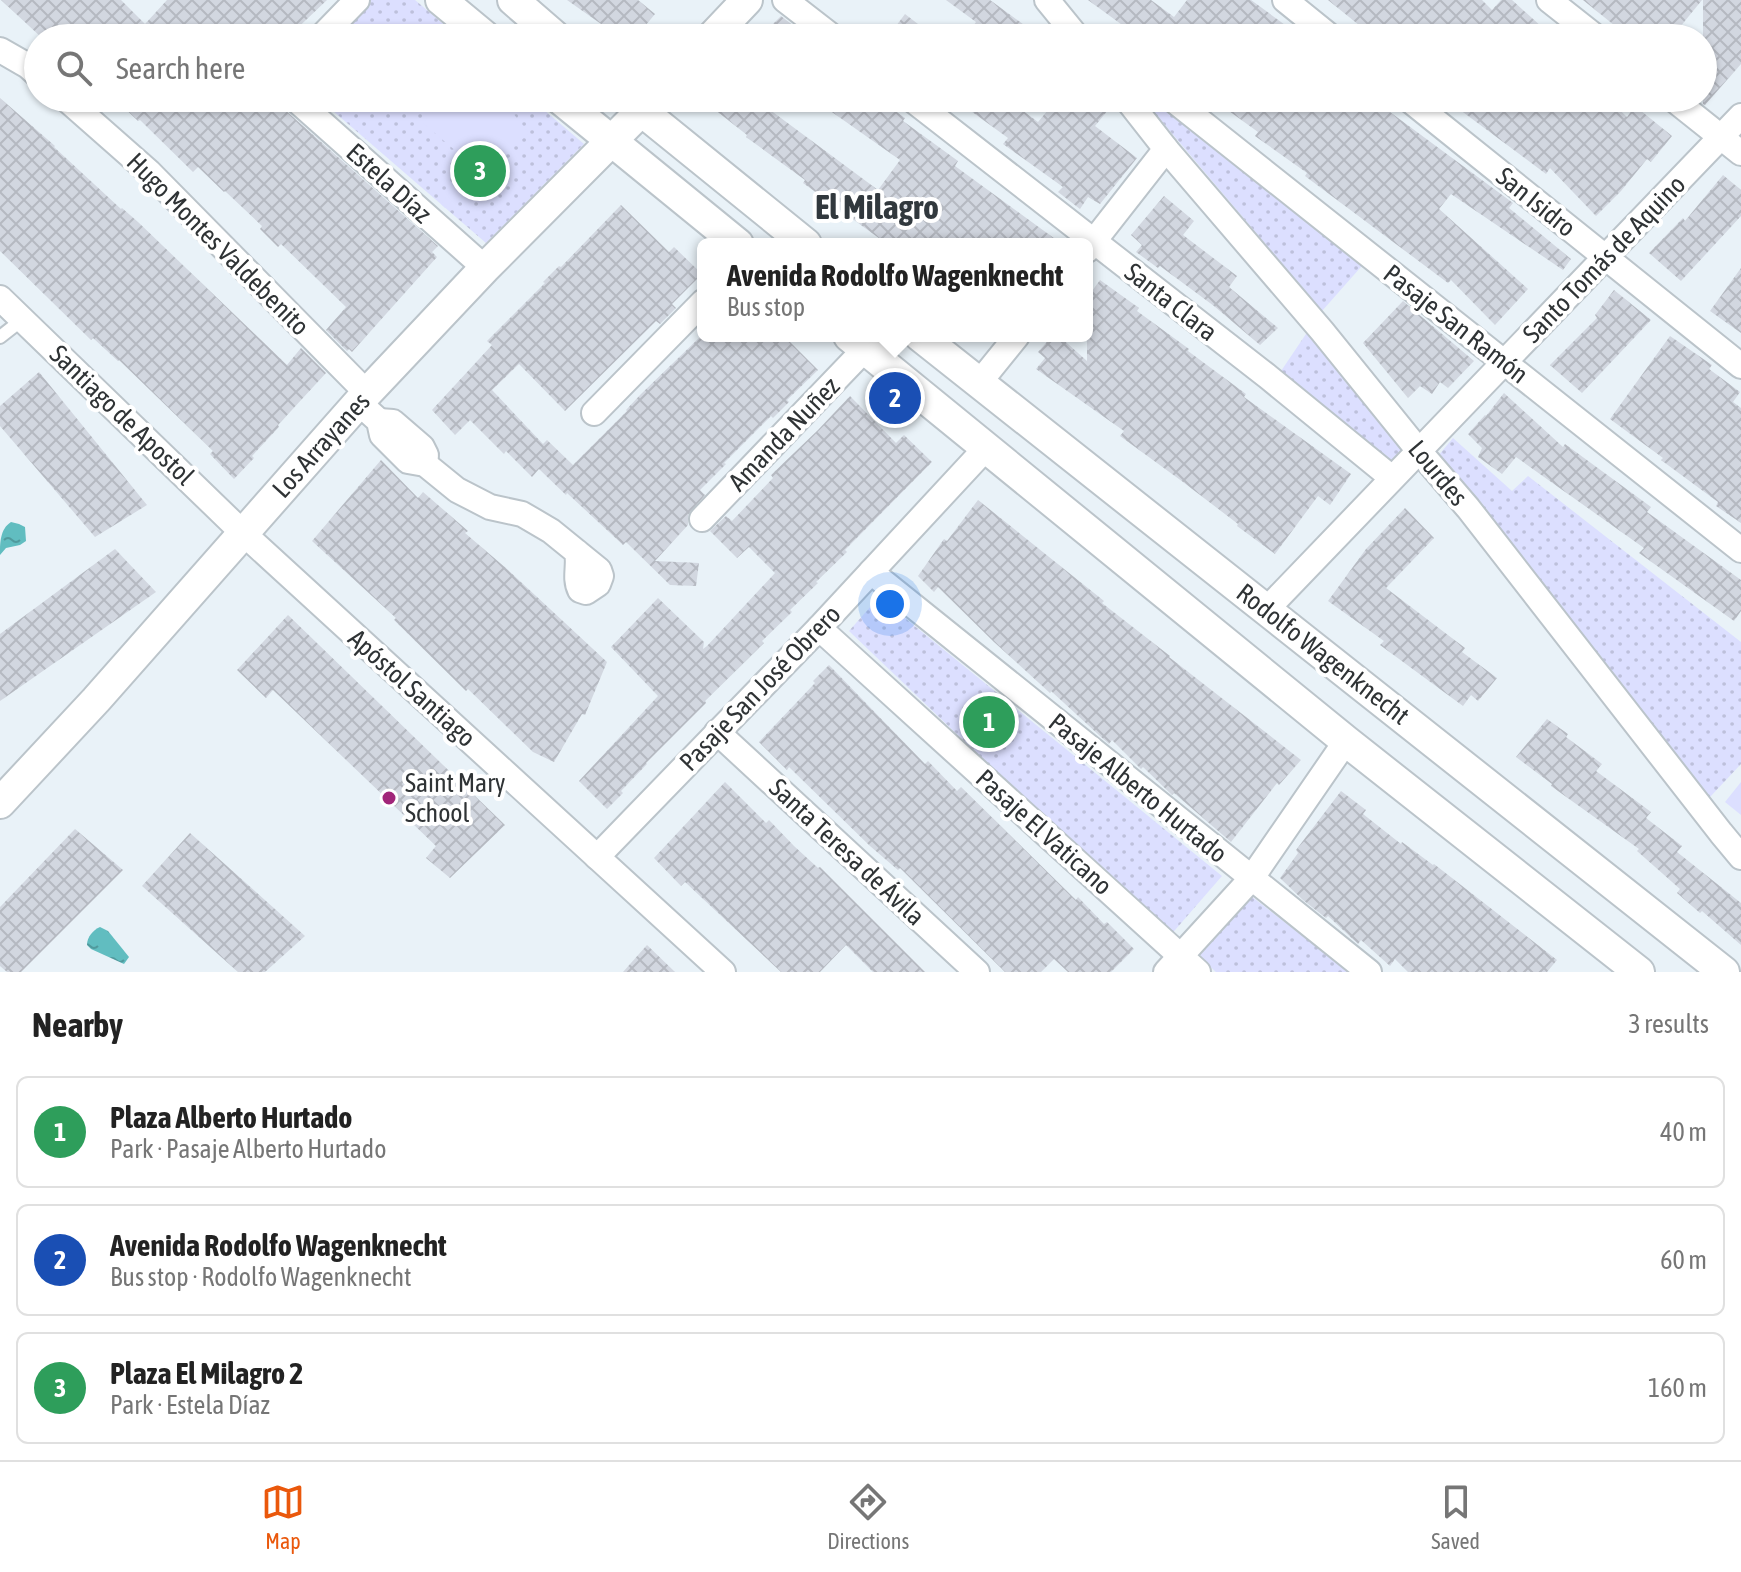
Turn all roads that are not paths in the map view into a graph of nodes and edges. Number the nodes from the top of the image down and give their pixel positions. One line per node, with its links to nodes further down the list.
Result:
1 (357, 0): 9 (street)
2 (441, 0): 10 (street)
3 (513, 0): 11 (street)
4 (747, 0): 12 (street)
5 (785, 0): 13 (street)
6 (1047, 0): 14 (street)
7 (1285, 0): 15 (street)
8 (1549, 0): 16 (street)
9 (334, 24)
10 (470, 24)
11 (541, 24)
12 (724, 24)
13 (816, 24)
14 (1067, 24)
15 (1315, 24)
16 (1579, 24)
17 (0, 50): 18 (street)
18 (24, 64)
19 (81, 112): 51 (street, Hugo Montes Valdebenito)
20 (310, 112): 40 (street, Estela Díaz)
21 (576, 112): 31 (street)
22 (632, 112): 31 (street, Los Arrayanes)
23 (652, 112): 35 (street)
24 (927, 112): 36 (street, Santa Clara)
25 (1137, 112): 32 (street, Lourdes)
26 (1189, 112): 48 (street, Pasaje San Ramón)
27 (1424, 112): 39 (street, San Isidro)
28 (1690, 112): 30 (street)
29 (1741, 116): 30 (street, Santo Tomás de Aquino)
30 (1721, 137): 33 (street); 39 (street, Santo Tomás de Aquino)
31 (610, 141): 34 (street); 40 (street, Los Arrayanes)
32 (1166, 149): 37 (street); 54 (street, Lourdes)
33 (1741, 153)
34 (731, 238)
35 (799, 238)
36 (1080, 238)
37 (1093, 242)
38 (1093, 248): 55 (street, Santa Clara)
39 (1605, 257): 48 (street, Santo Tomás de Aquino); 49 (street, San Isidro)
40 (485, 268): 51 (street, Los Arrayanes)
41 (0, 298): 43 (street, Santiago de Apostol)
42 (697, 308): 52 (street)
43 (23, 319): 44 (lane); 57 (street, Santiago de Apostol)
44 (0, 337)
45 (928, 342): 50 (street, Rodolfo Wagenknecht)
46 (1012, 342): 50 (street)
47 (857, 343): 53 (street, Rodolfo Wagenknecht); 56 (street, Amanda Nuñez)
48 (1504, 363): 54 (street, Santo Tomás de Aquino); 58 (street, Pasaje San Ramón)
49 (1741, 366)
50 (979, 383): 61 (street, Rodolfo Wagenknecht)
51 (368, 406): 57 (street, Los Arrayanes); 59 (street, Hugo Montes Valdebenito)
52 (594, 413)
53 (986, 448): 60 (street, Pasaje San José Obrero); 64 (street, Rodolfo Wagenknecht)
54 (1419, 451): 55 (street, Santo Tomás de Aquino); 67 (street, Lourdes)
55 (1392, 478): 61 (street, Santo Tomás de Aquino)
56 (702, 519)
57 (243, 533): 65 (street, Los Arrayanes); 66 (street, Apóstol Santiago)
58 (1741, 550)
59 (577, 552)
60 (871, 572): 62 (street, Pasaje San José Obrero); 68 (street, Pasaje Alberto Hurtado)
61 (1267, 609): 74 (street, Rodolfo Wagenknecht)
62 (819, 628): 63 (street, Pasaje San José Obrero); 69 (street, Pasaje El Vaticano)
63 (717, 732): 66 (street, Pasaje San José Obrero); 71 (street, Santa Teresa de Ávila)
64 (1346, 741): 68 (street); 73 (street, Rodolfo Wagenknecht)
65 (0, 803)
66 (597, 857): 70 (street, Apóstol Santiago)
67 (1741, 857)
68 (1251, 879): 69 (street); 72 (street, Pasaje Alberto Hurtado)
69 (1182, 967)
70 (723, 972)
71 (977, 972)
72 (1369, 972)
73 (1639, 972)
74 (1724, 972)

